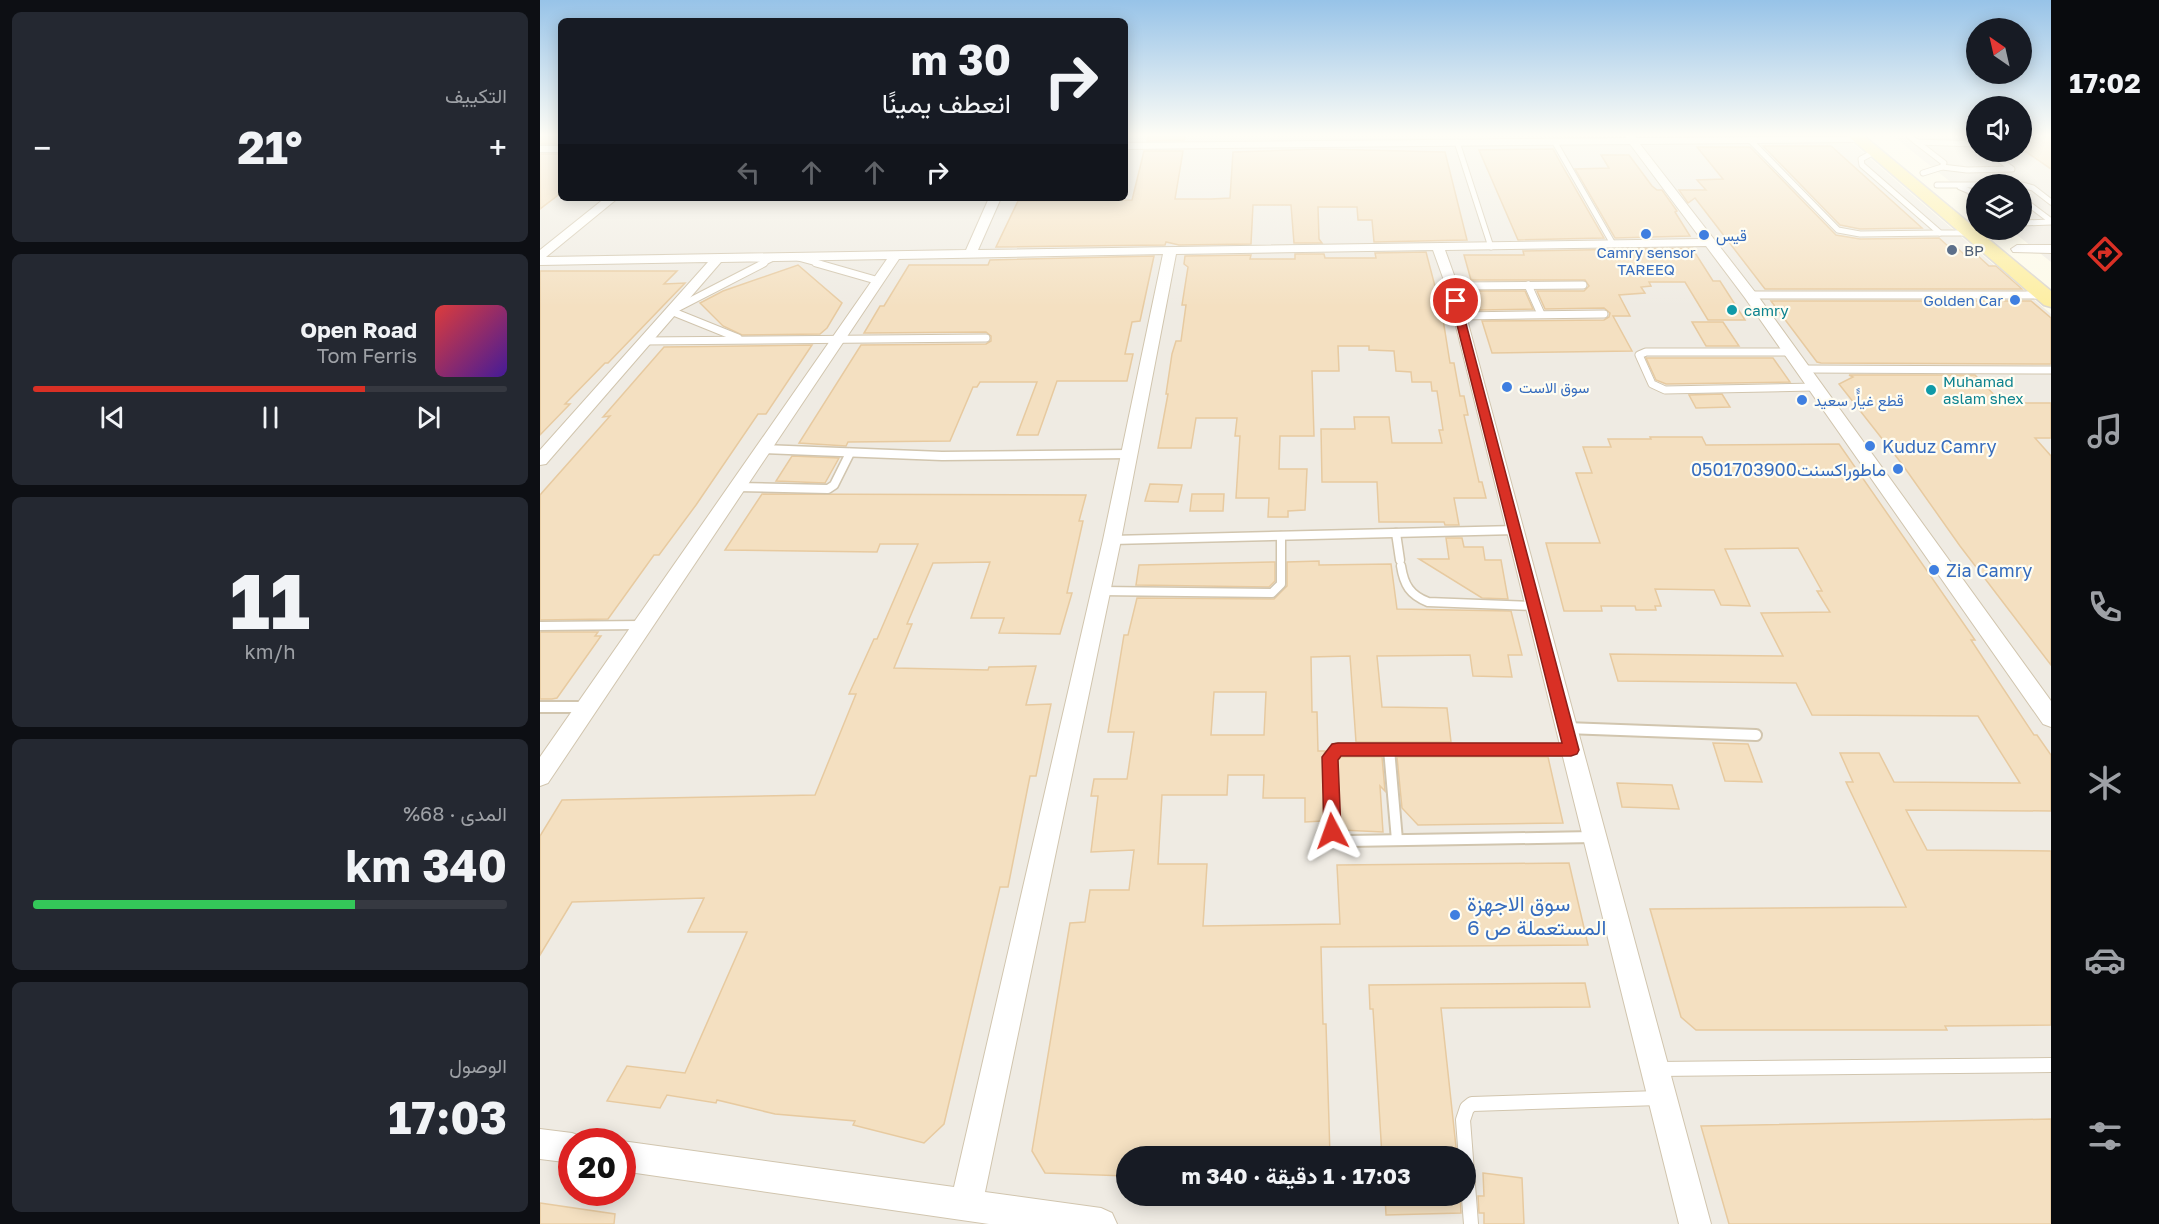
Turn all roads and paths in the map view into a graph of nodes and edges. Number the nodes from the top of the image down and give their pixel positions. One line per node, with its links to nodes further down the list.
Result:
1 (1474, 193): 25 (lane)
2 (1584, 193): 24 (lane)
3 (1672, 193): 23 (street)
4 (1804, 193): 20 (lane)
5 (1894, 193): 20 (lane)
6 (1928, 193): 18 (main road)
7 (1951, 193): 12 (main road)
8 (2039, 193): 11 (lane)
9 (608, 201): 32 (street)
10 (994, 201): 31 (street)
11 (2051, 202)
12 (1961, 204)
13 (2032, 207): 16 (lane)
14 (2051, 211): 15 (lane)
15 (2051, 216)
16 (2051, 221): 17 (lane)
17 (2032, 222)
18 (1966, 229)
19 (1966, 232): 20 (lane)
20 (1940, 233)
21 (1978, 240): 43 (main road)
22 (2006, 240): 27 (main road)
23 (1709, 242): 24 (street); 42 (street)
24 (1613, 244): 25 (street)
25 (1491, 246): 26 (street)
26 (1438, 248): 29 (street); 41 (street)
27 (2017, 249): 28 (street); 37 (main road)
28 (2051, 249)
29 (1170, 252): 31 (street); 58 (street)
30 (895, 255): 31 (street); 34 (street); 38 (street)
31 (970, 255)
32 (540, 256)
33 (775, 257): 34 (street); 35 (street); 44 (lane)
34 (793, 257): 38 (lane)
35 (719, 258): 36 (street); 44 (street)
36 (540, 261)
37 (2043, 269)
38 (879, 281): 48 (street)
39 (1528, 285): 40 (lane); 41 (lane); 45 (lane)
40 (1582, 285)
41 (1452, 286): 47 (street)
42 (1750, 296): 43 (lane); 52 (street)
43 (2047, 298)
44 (671, 311): 50 (lane); 51 (street)
45 (1541, 314): 46 (lane); 47 (lane)
46 (1604, 314)
47 (1460, 316): 61 (street)
48 (839, 338): 49 (lane); 50 (lane); 56 (street)
49 (986, 338)
50 (744, 339): 51 (lane)
51 (644, 341): 59 (street)
52 (1790, 352): 53 (street); 55 (lane)
53 (1802, 369): 54 (lane); 55 (street)
54 (2051, 370)
55 (1815, 387): 71 (street)
56 (764, 449): 57 (lane); 60 (street)
57 (850, 453): 58 (lane); 60 (lane)
58 (1130, 454): 64 (street)
59 (540, 460)
60 (737, 487): 67 (street)
61 (1516, 530): 62 (lane); 66 (street)
62 (1396, 533): 63 (lane); 66 (lane)
63 (1281, 536): 64 (lane); 65 (lane)
64 (1112, 540): 65 (street)
65 (1100, 591): 85 (street)
66 (1535, 606): 72 (street)
67 (643, 625): 68 (lane); 70 (street)
68 (540, 626)
69 (540, 707): 70 (lane)
70 (587, 707): 76 (street)
71 (2051, 718)
72 (1566, 728): 73 (lane); 75 (street)
73 (1756, 735)
74 (1389, 749): 75 (lane); 78 (lane); 78 (lane)
75 (1571, 750): 77 (street)
76 (540, 776)
77 (1594, 837): 78 (lane); 80 (street)
78 (1397, 840)
79 (2051, 1065): 80 (lane)
80 (1654, 1069): 81 (street)
81 (1662, 1098): 87 (lane); 88 (street)
82 (540, 1144): 83 (street)
83 (558, 1146)
84 (636, 1158): 85 (street)
85 (966, 1205): 86 (street)
86 (1101, 1224)
87 (1471, 1224)
88 (1695, 1224)

